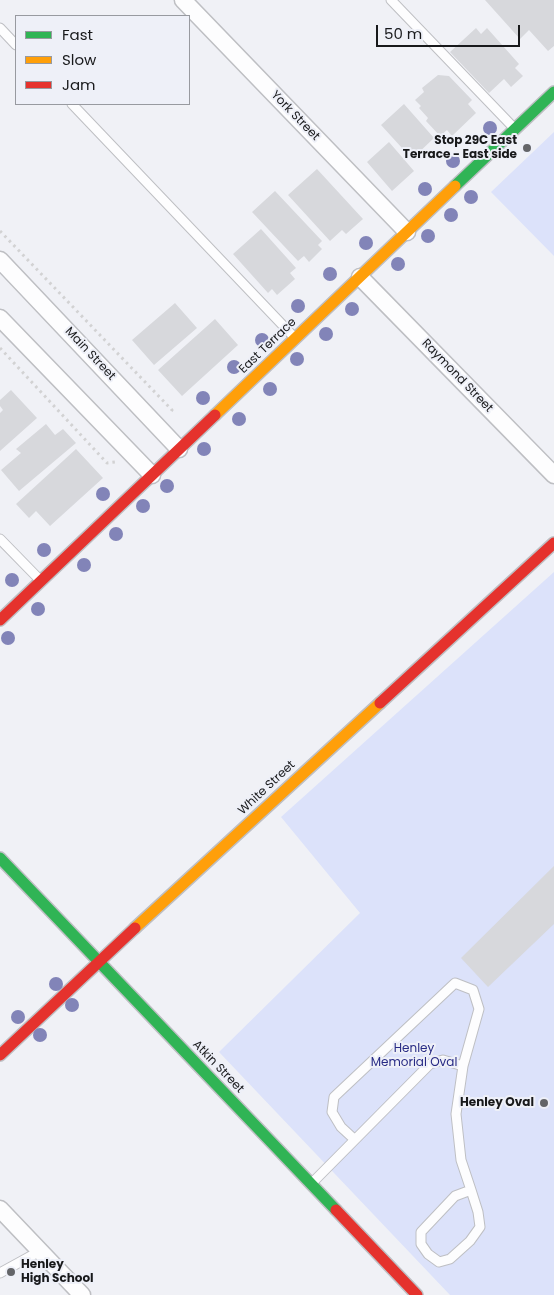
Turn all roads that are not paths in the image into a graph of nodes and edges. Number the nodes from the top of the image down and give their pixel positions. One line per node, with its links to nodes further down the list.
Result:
1 (183, 0): 8 (street, York Street)
2 (391, 0): 7 (lane)
3 (0, 28): 4 (lane)
4 (15, 44)
5 (554, 92): 7 (street, East Terrace)
6 (73, 105): 12 (lane)
7 (515, 129): 8 (street, East Terrace)
8 (407, 232): 10 (street, East Terrace)
9 (0, 260): 13 (street, Main Street)
10 (360, 276): 12 (street, East Terrace); 15 (street, Raymond Street)
11 (0, 318): 14 (street)
12 (295, 338): 13 (street, East Terrace)
13 (179, 449): 14 (street, East Terrace)
14 (152, 475): 18 (street, East Terrace)
15 (554, 475)
16 (0, 539): 18 (lane)
17 (554, 543): 21 (street, White Street)
18 (41, 581): 19 (street, East Terrace)
19 (0, 620)
20 (0, 858): 21 (street, Atkin Street)
21 (98, 962): 22 (street, White Street); 25 (street, Atkin Street)
22 (0, 1056)
23 (463, 1066): 24 (lane); 24 (lane); 26 (lane)
24 (354, 1139): 25 (lane)
25 (310, 1184): 31 (street, Atkin Street)
26 (471, 1190): 26 (lane)
27 (0, 1209): 28 (street)
28 (40, 1251): 29 (lane); 30 (street)
29 (0, 1273)
30 (82, 1295)
31 (417, 1295)

